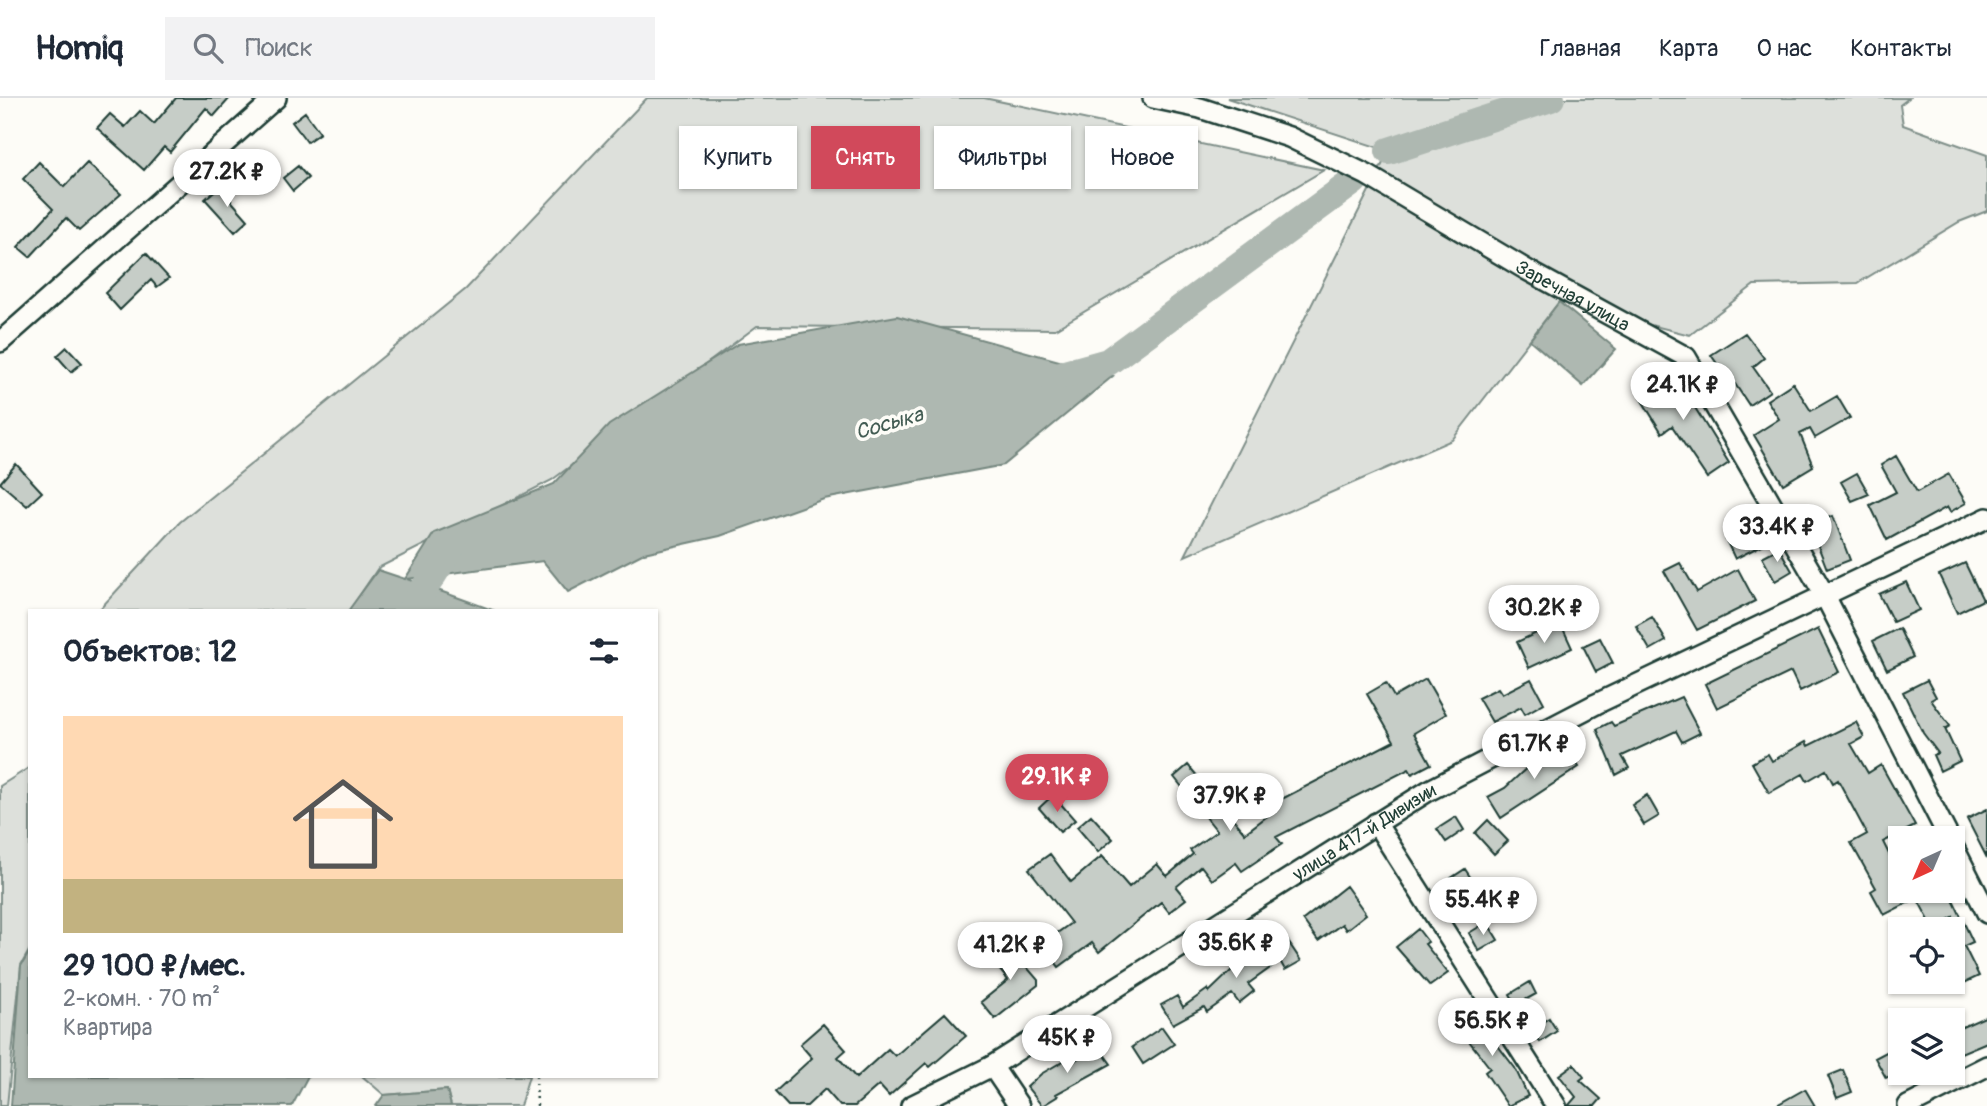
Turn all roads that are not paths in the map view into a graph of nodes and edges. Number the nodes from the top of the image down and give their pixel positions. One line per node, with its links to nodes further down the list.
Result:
1 (276, 98): 3 (street)
2 (1153, 98): 5 (street, Заречная улица)
3 (0, 342)
4 (1987, 518): 5 (street, улица 417-й Дивизии)
5 (1824, 594): 6 (street, улица 417-й Дивизии); 7 (street, Заречная улица)
6 (1376, 823): 10 (street, улица 417-й Дивизии); 14 (street)
7 (1943, 826)
8 (1965, 870): 9 (street)
9 (1987, 913)
10 (992, 1066): 12 (street, улица 417-й Дивизии); 13 (street)
11 (1987, 1066): 15 (street)
12 (911, 1106)
13 (1019, 1106)
14 (1556, 1106)
15 (1908, 1106)

